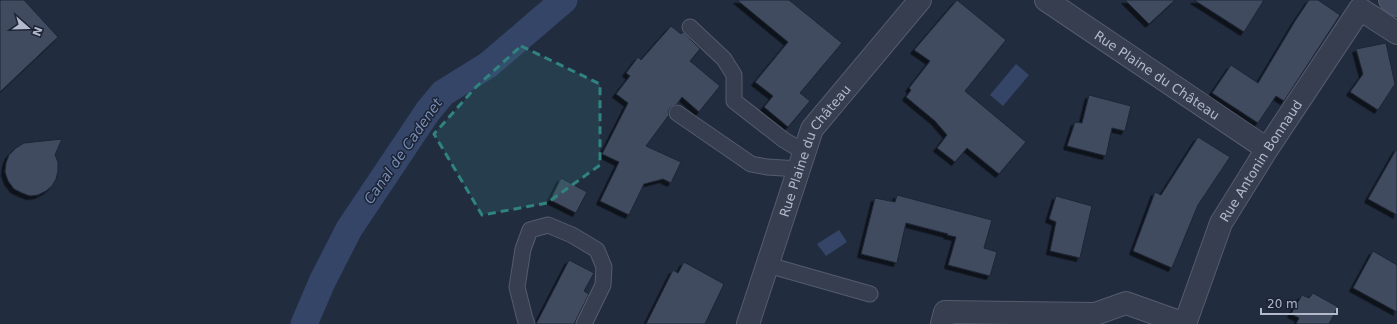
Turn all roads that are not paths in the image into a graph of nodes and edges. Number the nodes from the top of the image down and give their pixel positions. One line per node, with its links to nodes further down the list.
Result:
1 (920, 0): 9 (street, Rue Plaine du Château)
2 (1046, 0): 8 (street, Rue Plaine du Château)
3 (1390, 0): 4 (main road)
4 (1397, 5)
5 (690, 27): 9 (lane)
6 (1397, 33): 8 (street, Rue Antonin Bonnaud)
7 (677, 113): 9 (lane)
8 (1267, 150): 16 (street, Rue Antonin Bonnaud)
9 (801, 161): 10 (street, Rue Plaine du Château)
10 (768, 265): 11 (lane); 14 (street, Rue Plaine du Château)
11 (870, 294)
12 (527, 324): 13 (lane)
13 (584, 324)
14 (748, 324)
15 (942, 324): 16 (street)
16 (1185, 324)

